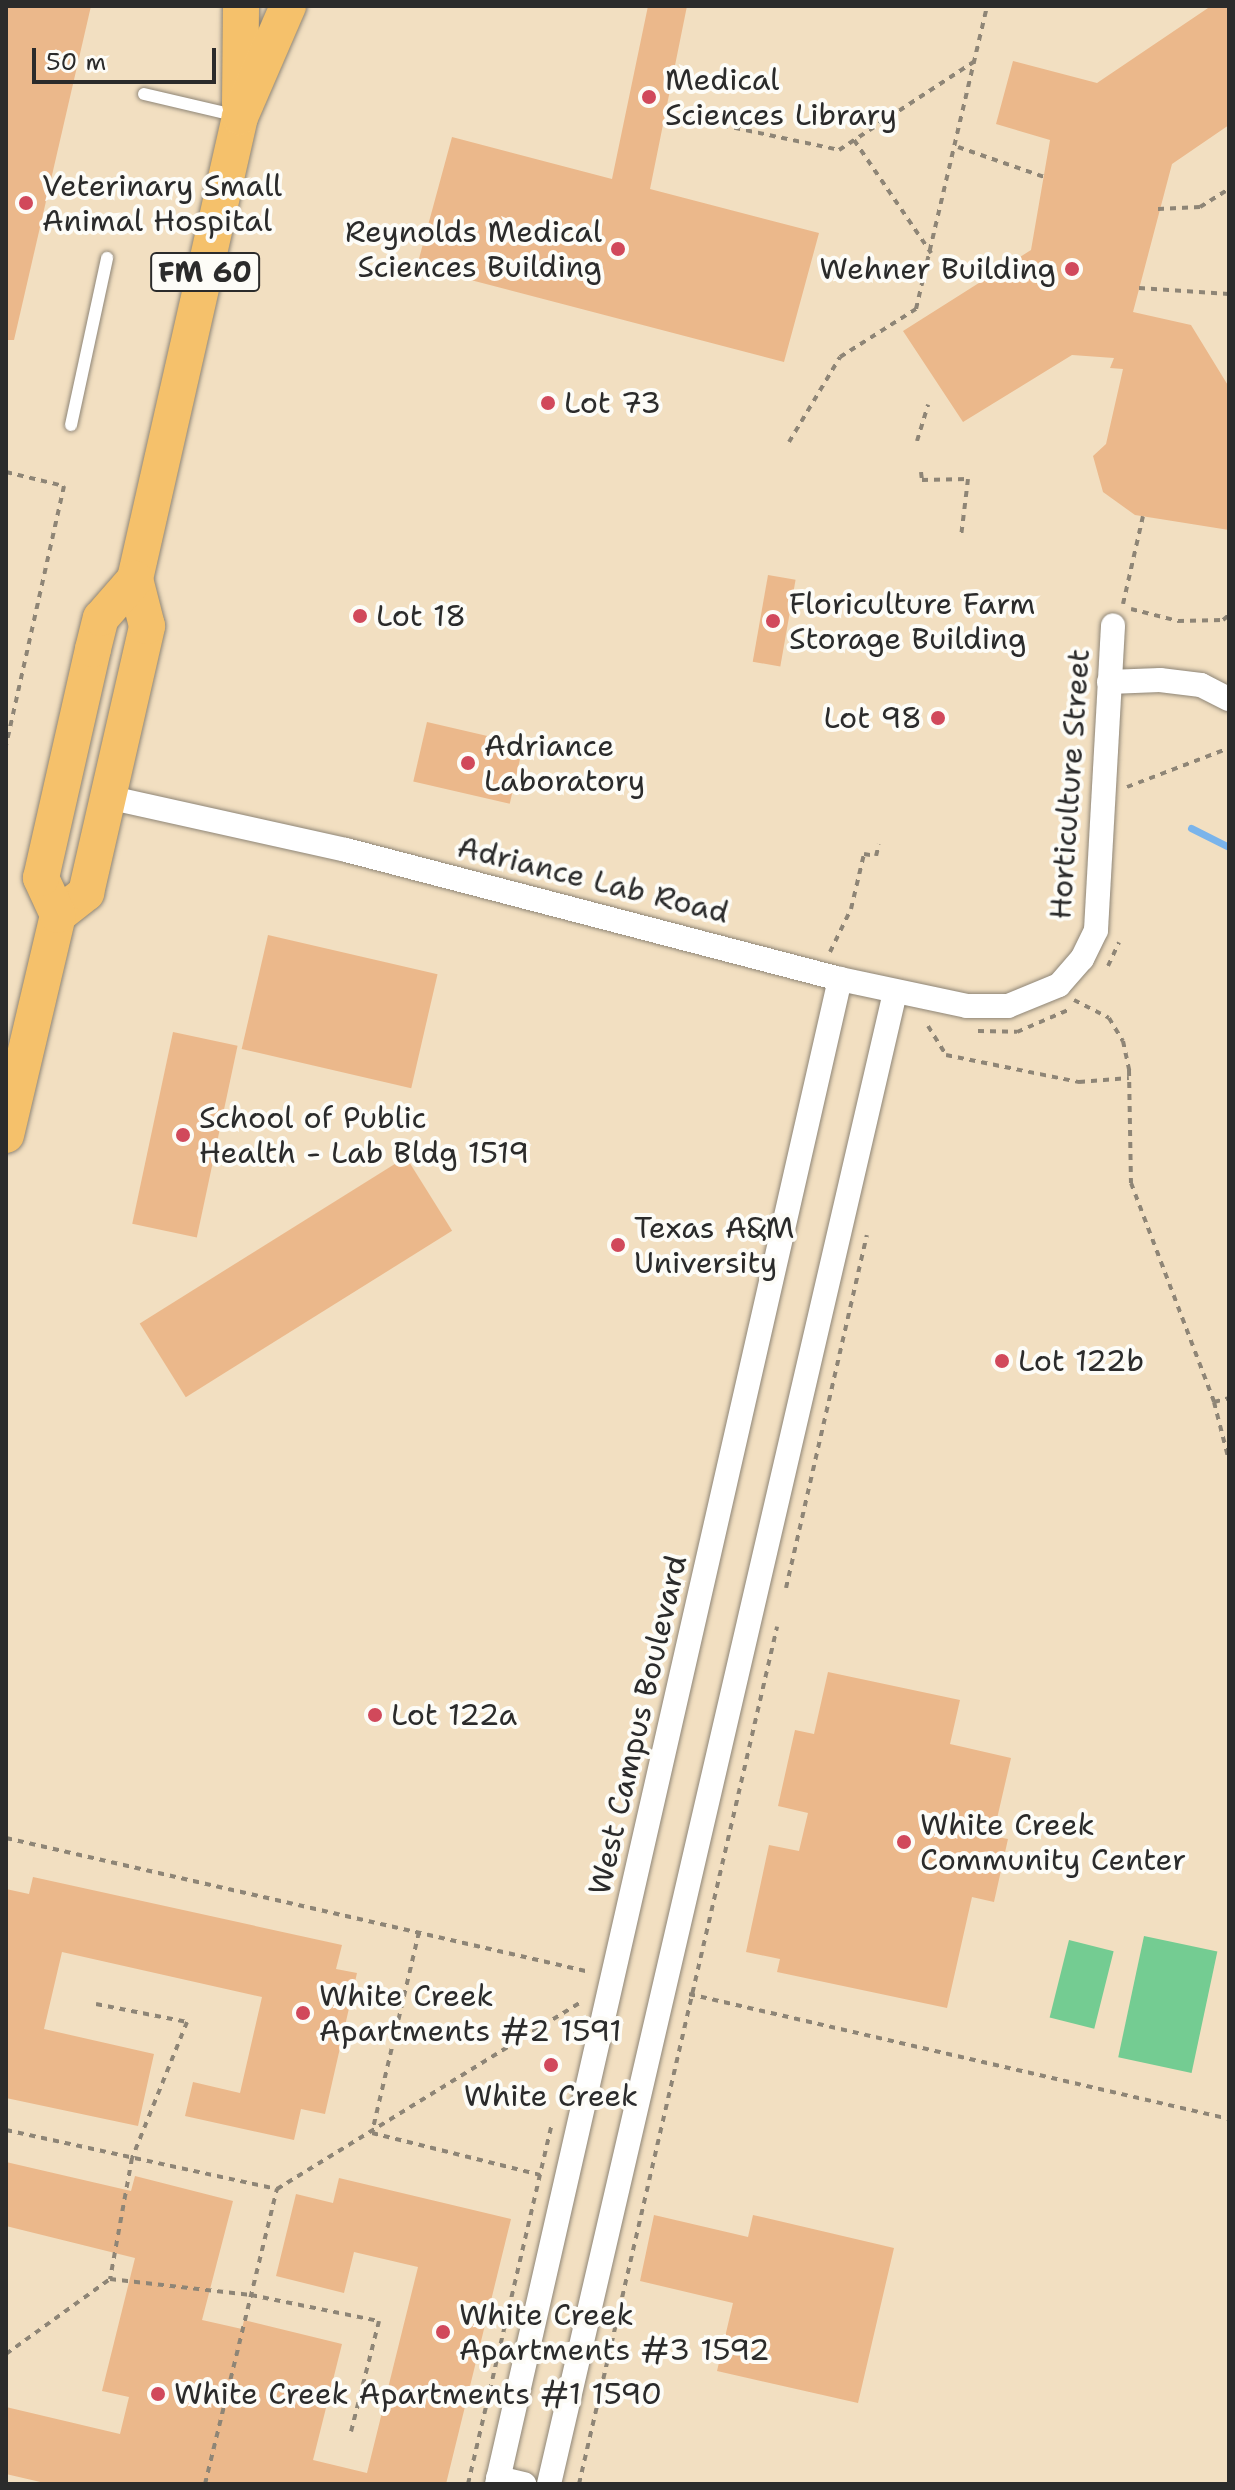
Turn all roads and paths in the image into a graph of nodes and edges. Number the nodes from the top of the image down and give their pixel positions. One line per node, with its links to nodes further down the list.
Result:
1 (241, 6): 7 (main road, FM 60)
2 (288, 6): 7 (main road, FM 60)
3 (987, 6): 4 (path)
4 (975, 61): 8 (path); 9 (path)
5 (144, 94): 7 (lane)
6 (664, 113): 8 (path)
7 (240, 117): 25 (main road, FM 60)
8 (854, 140): 13 (path)
9 (958, 147): 10 (path); 13 (path)
10 (1044, 177)
11 (1229, 189): 12 (path)
12 (1158, 209)
13 (931, 253): 20 (path)
14 (107, 258): 18 (lane)
15 (1139, 288): 16 (path)
16 (1229, 294)
17 (928, 405): 19 (path)
18 (71, 425)
19 (917, 441)
20 (789, 442)
21 (6, 472): 31 (path)
22 (921, 472): 24 (path)
23 (1143, 516): 27 (path)
24 (961, 537)
25 (135, 579): 28 (main road, FM 60); 32 (main road, FM 60)
26 (1229, 615): 27 (path)
27 (1118, 616): 29 (street, Horticulture Street)
28 (93, 649): 32 (main road); 34 (main road, FM 60)
29 (1109, 682): 30 (street); 38 (street, Horticulture Street)
30 (1229, 699)
31 (6, 746)
32 (107, 797): 34 (main road, FM 60); 36 (street, Adriance Lab Road)
33 (879, 844): 35 (path)
34 (58, 915): 41 (main road)
35 (829, 954)
36 (840, 979): 37 (street, Adriance Lab Road); 68 (street, West Campus Boulevard)
37 (895, 992): 38 (street, Adriance Lab Road); 72 (street)
38 (1066, 992): 40 (path)
39 (928, 1026): 40 (path)
40 (1129, 1078): 44 (path)
41 (6, 1135)
42 (867, 1235): 46 (path)
43 (1229, 1398): 44 (path)
44 (1214, 1402): 45 (path)
45 (1229, 1461)
46 (786, 1588)
47 (777, 1627): 53 (path)
48 (6, 1838): 49 (path)
49 (419, 1932): 50 (path); 60 (path)
50 (601, 1974)
51 (584, 1989): 54 (path)
52 (679, 1992): 53 (path)
53 (692, 1995): 58 (path); 73 (path)
54 (581, 2002): 56 (path); 60 (path)
55 (96, 2004): 61 (path)
56 (577, 2016)
57 (553, 2117): 62 (path)
58 (1229, 2119)
59 (6, 2130): 61 (path)
60 (372, 2133): 62 (path); 63 (path)
61 (132, 2158): 63 (path); 64 (path)
62 (540, 2175): 70 (path)
63 (277, 2189): 65 (path)
64 (110, 2279): 65 (path); 66 (path)
65 (251, 2295): 67 (path); 69 (path)
66 (6, 2354)
67 (351, 2432)
68 (497, 2481): 71 (street)
69 (205, 2484)
70 (468, 2484)
71 (524, 2484)
72 (549, 2484)
73 (579, 2484)

